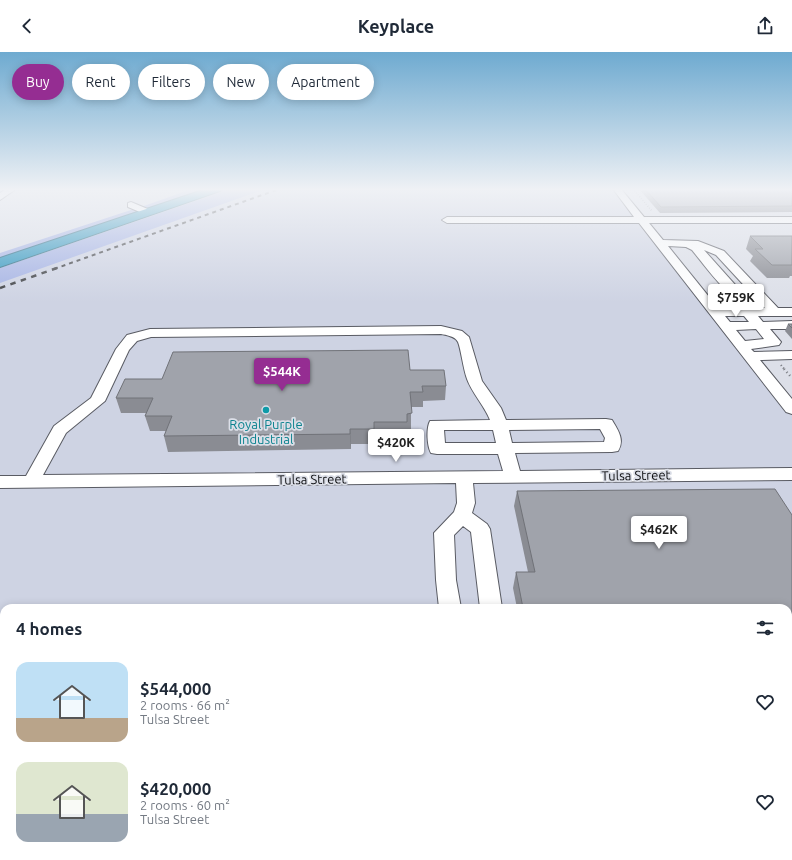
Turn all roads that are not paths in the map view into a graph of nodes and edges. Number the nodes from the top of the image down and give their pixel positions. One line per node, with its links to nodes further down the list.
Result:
1 (105, 227): 4 (highway)
2 (646, 227): 3 (street)
3 (659, 243): 5 (street); 7 (street)
4 (0, 263)
5 (714, 312): 6 (street); 9 (street)
6 (748, 312): 7 (street); 10 (street)
7 (783, 312): 8 (street)
8 (792, 325): 10 (street)
9 (726, 326): 10 (street); 11 (street)
10 (760, 326): 11 (street)
11 (745, 351): 12 (street); 13 (street)
12 (792, 355)
13 (792, 409)
14 (500, 425): 15 (street); 15 (street); 15 (street); 20 (street)
15 (505, 448): 17 (street)
16 (464, 477): 17 (street, Tulsa Street); 20 (street, Tulsa Street); 21 (street)
17 (513, 477): 18 (street, Tulsa Street)
18 (789, 478)
19 (0, 482): 20 (street, Tulsa Street)
20 (31, 482)
21 (462, 515): 22 (street); 23 (street)
22 (449, 604)
23 (490, 604)

